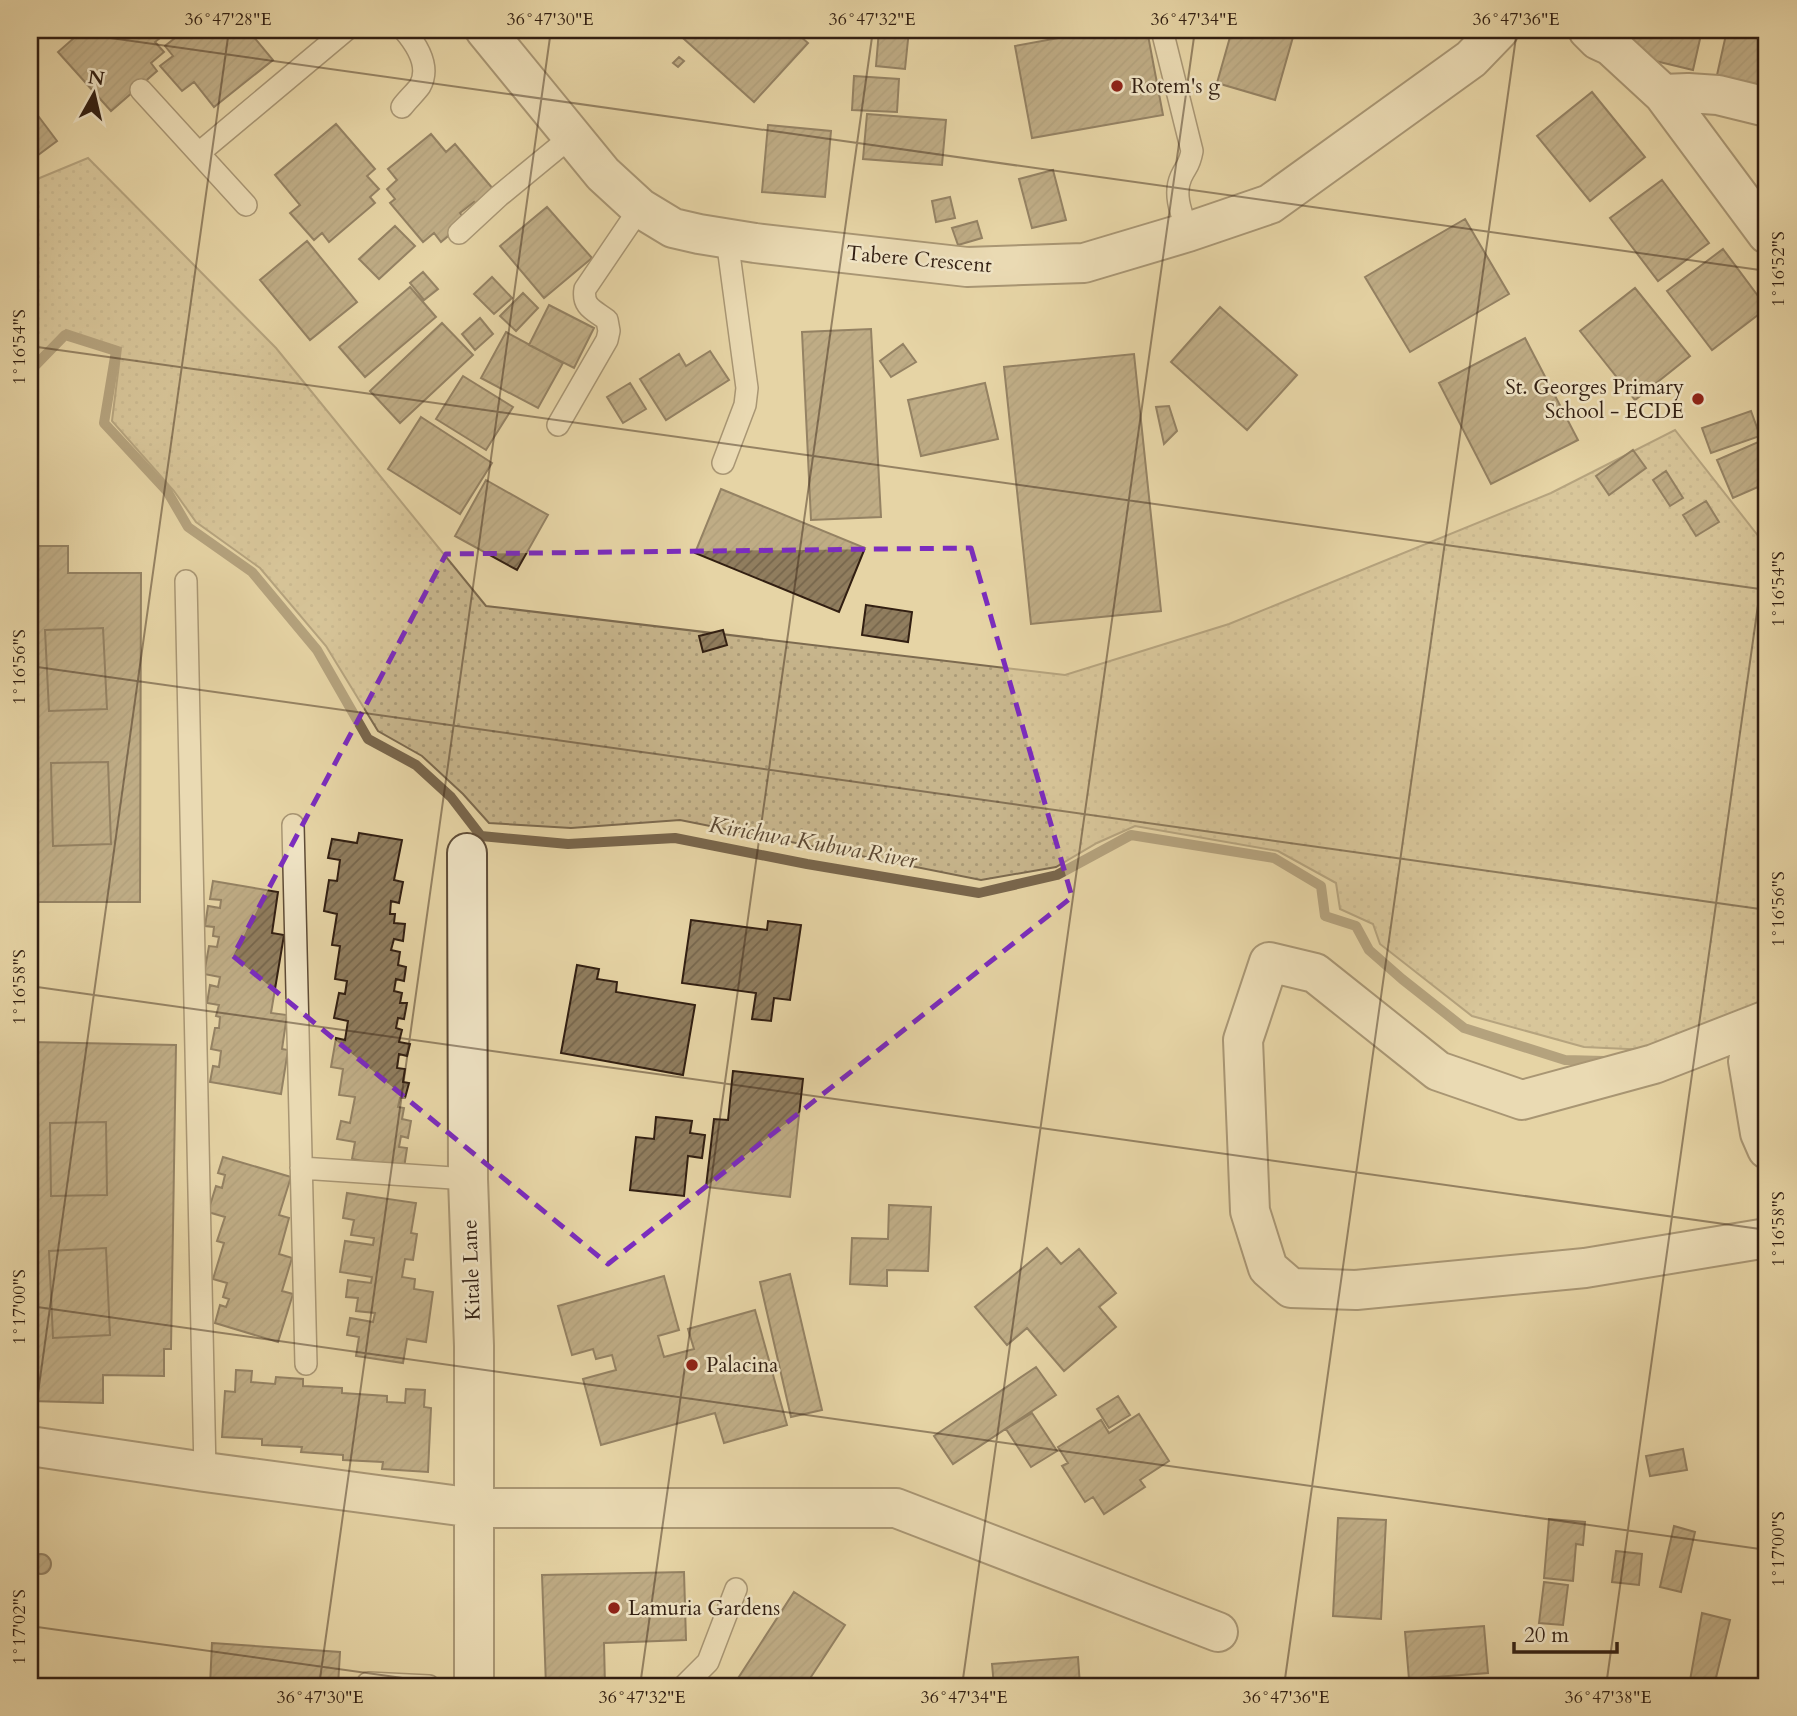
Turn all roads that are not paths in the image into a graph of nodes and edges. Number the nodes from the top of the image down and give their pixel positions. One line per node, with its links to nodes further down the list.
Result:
1 (346, 30): 12 (lane)
2 (404, 30): 9 (lane)
3 (485, 30): 11 (street, Tabere Crescent)
4 (1162, 30): 15 (lane)
5 (1499, 30): 15 (street, Tabere Crescent)
6 (1588, 30): 8 (street)
7 (141, 90): 12 (lane)
8 (1663, 94): 10 (street); 17 (street)
9 (402, 107)
10 (1767, 107)
11 (572, 136): 14 (street, Tabere Crescent); 16 (lane)
12 (199, 153): 13 (lane)
13 (246, 205)
14 (640, 208): 18 (street, Tabere Crescent); 19 (lane)
15 (1188, 232): 18 (street, Tabere Crescent)
16 (458, 233)
17 (1767, 234)
18 (727, 239): 20 (lane)
19 (558, 425)
20 (723, 463)
21 (186, 582): 32 (lane)
22 (293, 825): 27 (lane)
23 (467, 853): 28 (street, Kitale Lane)
24 (1767, 1020): 29 (street)
25 (1767, 1026): 26 (street)
26 (1767, 1149)
27 (301, 1168): 28 (lane); 30 (lane)
28 (468, 1179): 33 (street, Kitale Lane)
29 (1767, 1238)
30 (306, 1364)
31 (30, 1446): 32 (street)
32 (205, 1472): 33 (street)
33 (475, 1508): 35 (street); 38 (street, Kitale Lane)
34 (736, 1589): 39 (lane)
35 (1218, 1632)
36 (369, 1683): 37 (lane)
37 (429, 1686)
38 (474, 1686)
39 (684, 1686)

